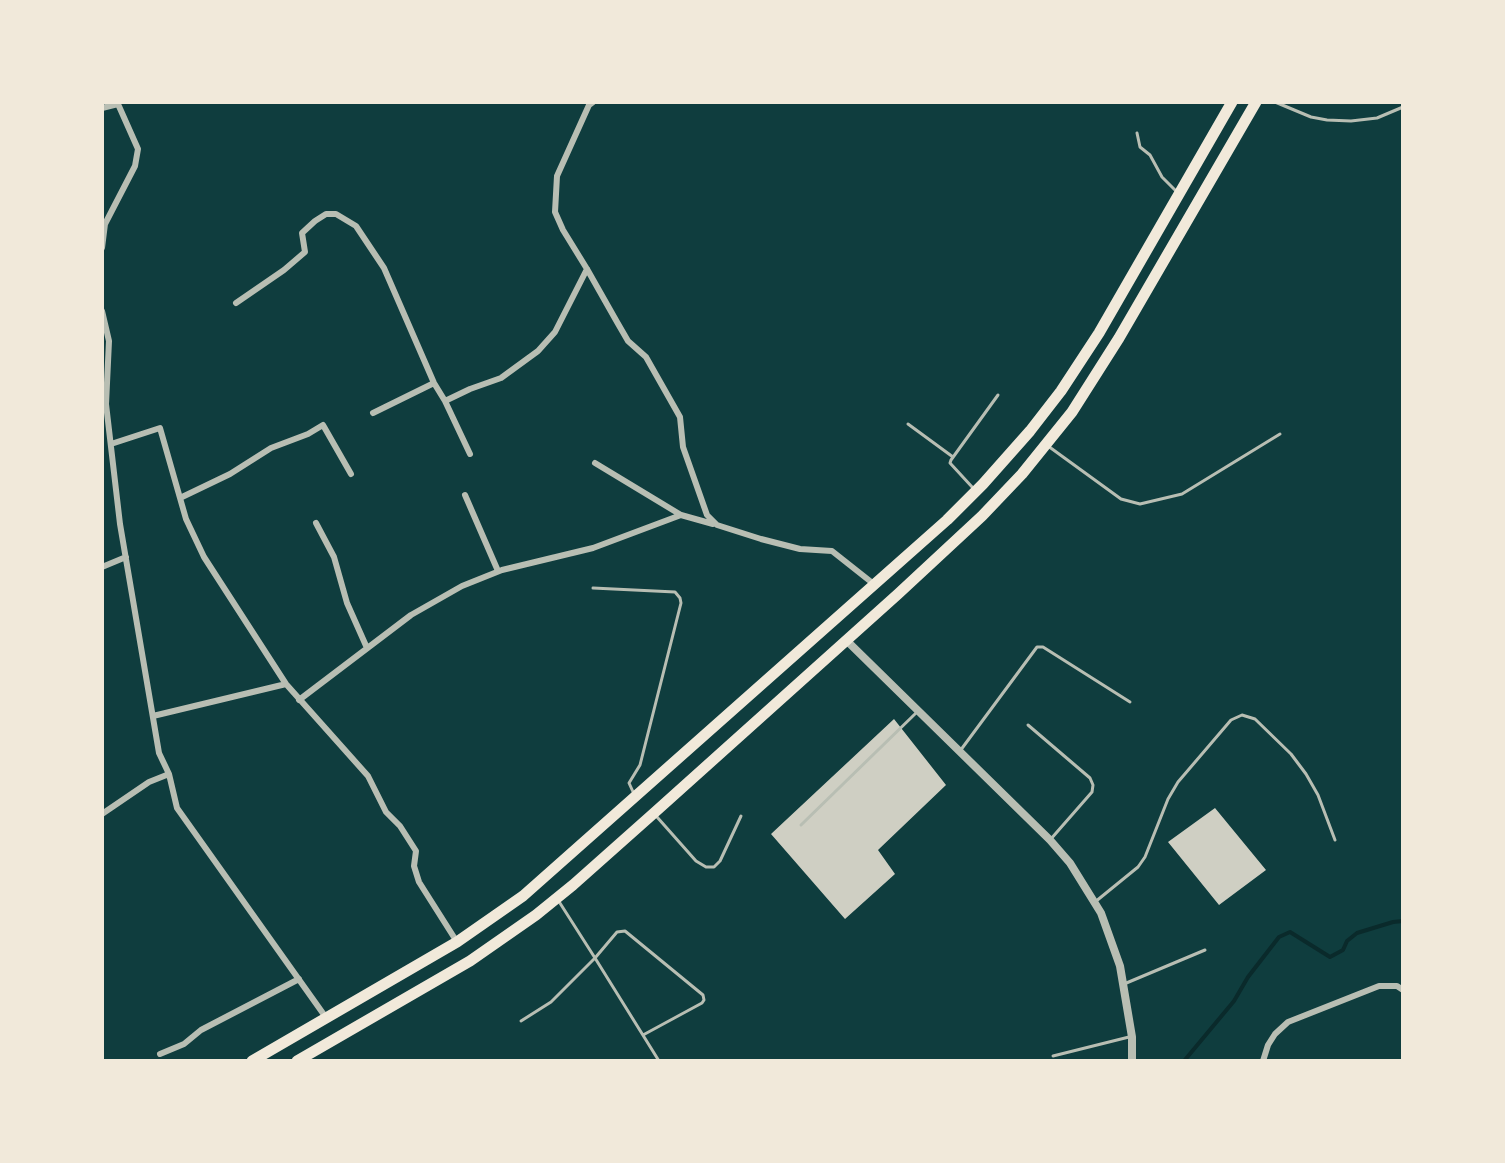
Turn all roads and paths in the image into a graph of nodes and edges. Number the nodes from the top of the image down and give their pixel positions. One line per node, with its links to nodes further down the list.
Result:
1 (593, 102): 11 (street)
2 (1232, 102): 9 (highway)
3 (1256, 102): 22 (highway)
4 (1275, 102): 6 (lane)
5 (118, 103): 7 (street); 10 (street)
6 (1403, 107)
7 (102, 108)
8 (1137, 133): 9 (lane)
9 (1179, 194): 19 (highway)
10 (102, 248)
11 (587, 269): 16 (street); 32 (street)
12 (236, 303): 14 (street)
13 (102, 311): 21 (street)
14 (434, 383): 16 (street); 17 (street)
15 (998, 395): 24 (lane)
16 (445, 401): 23 (street)
17 (373, 413)
18 (908, 424): 24 (lane)
19 (1030, 431): 22 (lane); 27 (highway)
20 (1280, 434): 22 (lane)
21 (111, 444): 29 (street); 33 (street)
22 (1046, 445): 38 (highway)
23 (470, 454)
24 (953, 457): 27 (lane)
25 (595, 463): 30 (street)
26 (351, 474): 29 (street)
27 (976, 491): 36 (highway)
28 (465, 495): 35 (street)
29 (180, 498): 40 (street)
30 (681, 515): 32 (street); 35 (street)
31 (316, 523): 39 (street)
32 (717, 525): 36 (street)
33 (126, 557): 34 (street); 44 (street)
34 (102, 567)
35 (498, 571): 39 (street)
36 (875, 585): 48 (highway)
37 (593, 588): 48 (lane)
38 (846, 640): 43 (street); 49 (highway)
39 (367, 648): 41 (street)
40 (286, 684): 41 (street); 44 (street)
41 (299, 700): 59 (street)
42 (1130, 702): 46 (lane)
43 (919, 711): 46 (street); 52 (lane)
44 (153, 716): 47 (street)
45 (1028, 725): 53 (lane)
46 (960, 751): 53 (street)
47 (169, 774): 50 (street); 62 (street)
48 (637, 797): 49 (highway); 55 (highway)
49 (654, 813): 51 (lane); 56 (highway)
50 (102, 814)
51 (741, 816)
52 (801, 825)
53 (1050, 840): 57 (street)
54 (1335, 840): 57 (lane)
55 (523, 896): 58 (highway); 59 (highway)
56 (557, 899): 58 (highway); 61 (lane)
57 (1095, 902): 63 (street)
58 (536, 915): 72 (highway)
59 (457, 942): 65 (highway)
60 (1205, 950): 63 (lane)
61 (595, 958): 66 (lane); 67 (lane); 67 (lane)
62 (299, 979): 65 (street); 69 (street)
63 (1124, 984): 68 (street)
64 (1403, 990): 75 (street)
65 (327, 1019): 71 (highway)
66 (521, 1021)
67 (643, 1035): 73 (lane)
68 (1132, 1037): 70 (lane); 74 (street)
69 (160, 1054)
70 (1053, 1056)
71 (252, 1061)
72 (297, 1061)
73 (659, 1061)
74 (1132, 1061)
75 (1263, 1061)

